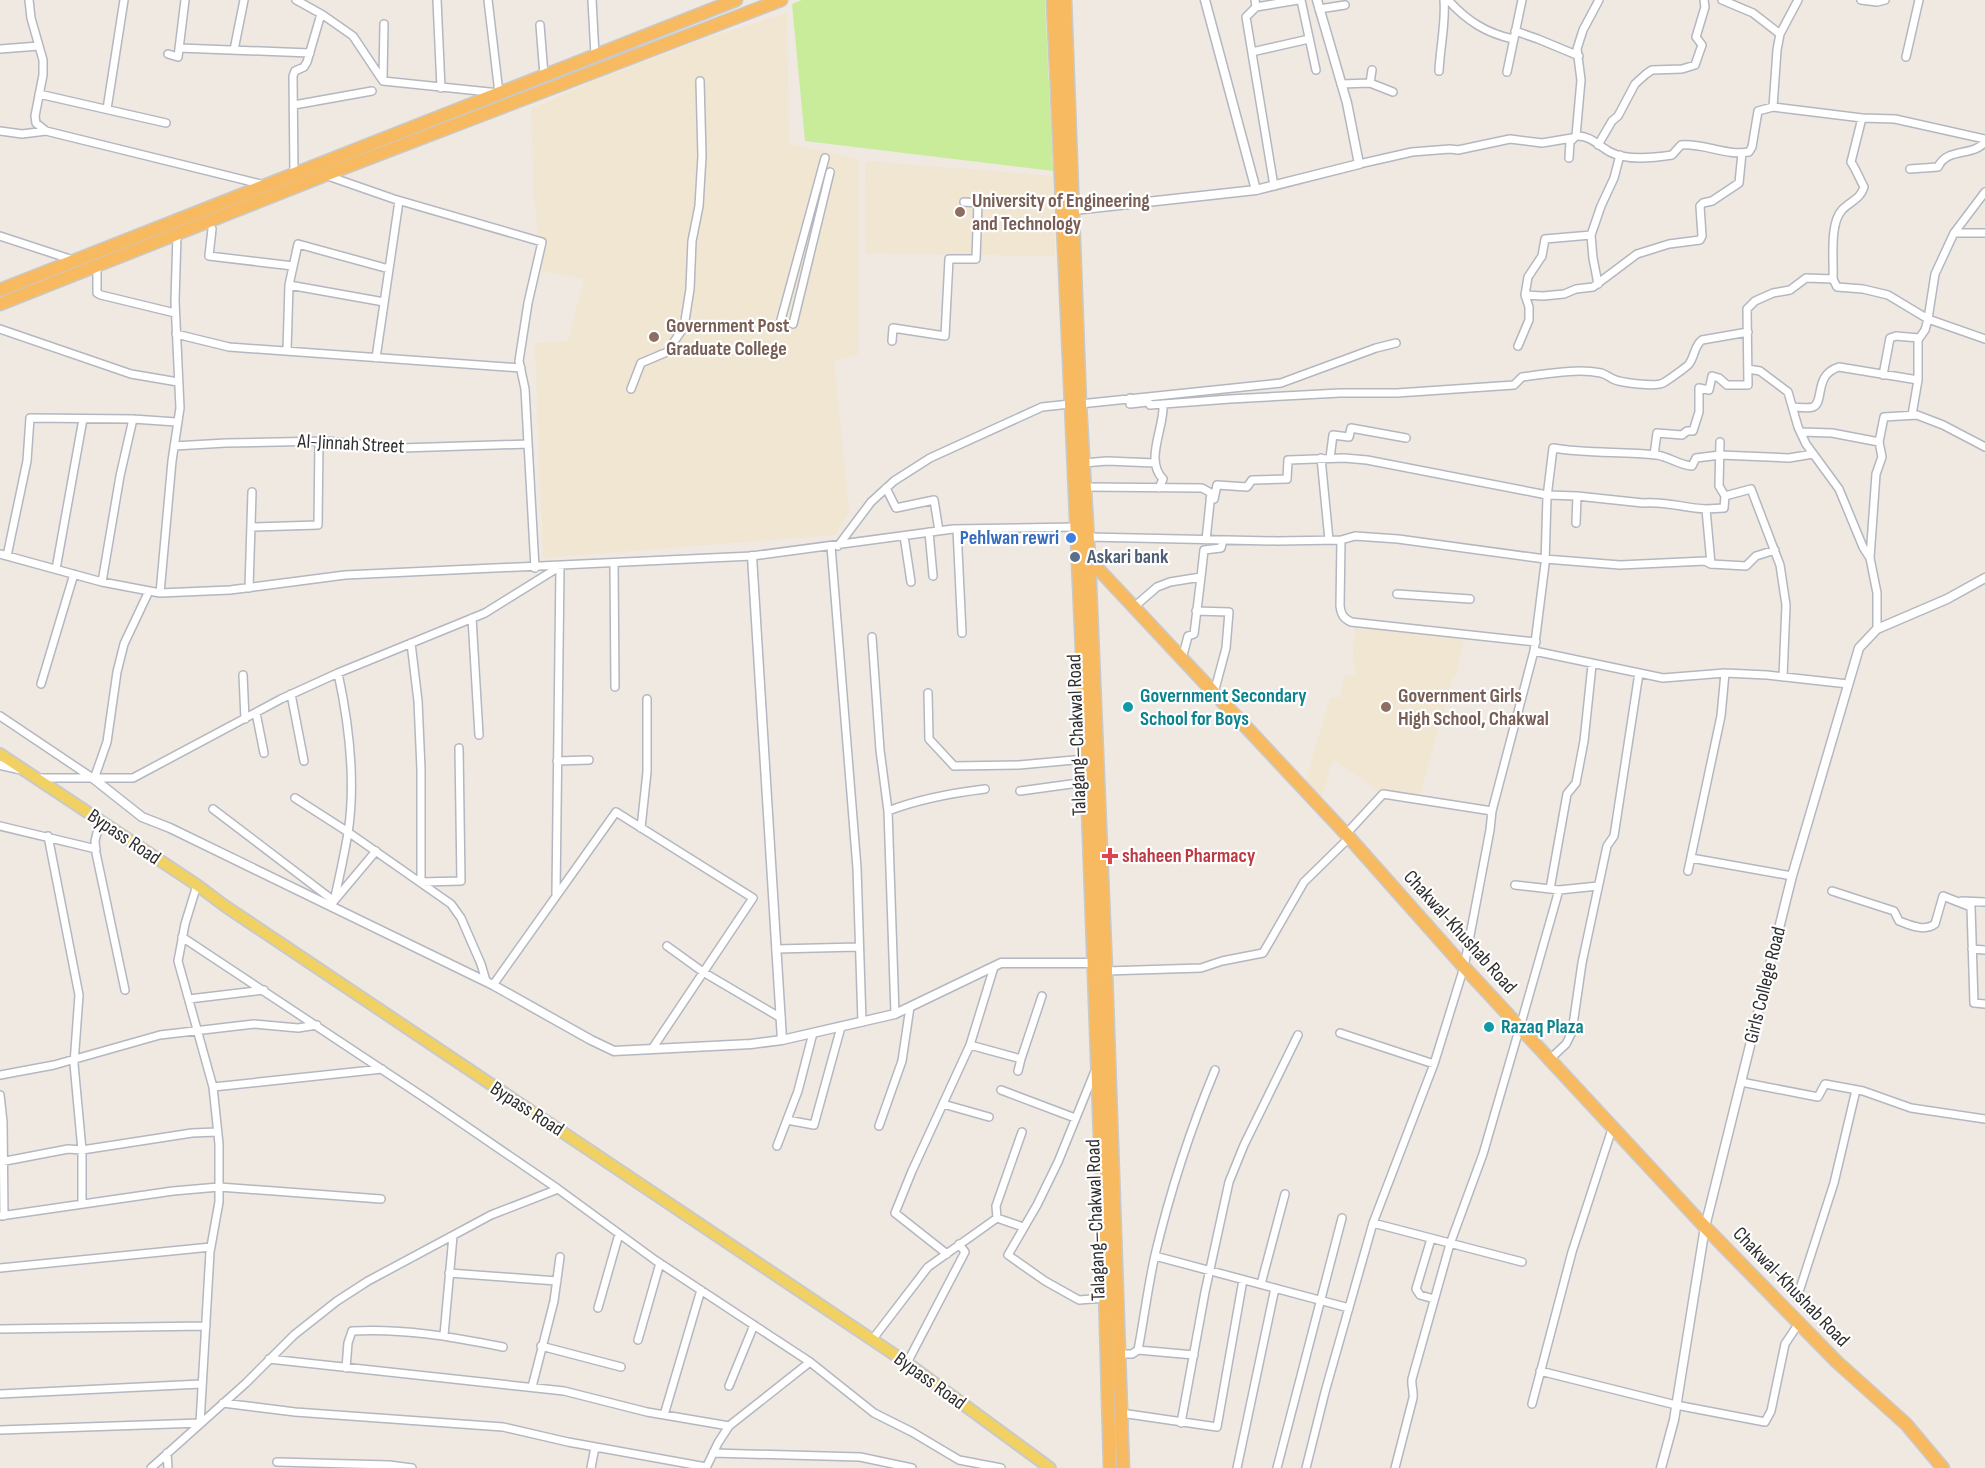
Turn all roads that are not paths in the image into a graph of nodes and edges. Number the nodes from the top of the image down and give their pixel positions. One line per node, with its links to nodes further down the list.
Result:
1 (29, 0): 35 (street)
2 (124, 0): 61 (street)
3 (185, 0): 36 (street)
4 (244, 0): 38 (street)
5 (436, 0): 54 (street)
6 (488, 0): 57 (street)
7 (592, 0): 42 (street)
8 (736, 0): 27 (highway)
9 (781, 0): 77 (highway)
10 (1053, 0): 84 (highway, Talagang–Chakwal Road)
11 (1065, 0): 84 (highway, Talagang–Chakwal Road)
12 (1205, 0): 80 (street)
13 (1299, 0): 25 (street); 34 (street)
14 (1446, 0): 33 (street); 47 (street)
15 (1522, 0): 33 (street)
16 (1599, 0): 43 (street)
17 (1704, 0): 68 (street)
18 (1722, 0): 24 (street)
19 (1797, 0): 32 (street)
20 (1861, 0): 21 (street)
21 (1885, 0)
22 (1919, 0): 44 (street)
23 (300, 1): 29 (street)
24 (1733, 2): 32 (street)
25 (1256, 4): 39 (street)
26 (1318, 4): 28 (street); 53 (street)
27 (710, 5): 42 (highway)
28 (1345, 5)
29 (321, 14): 40 (street); 50 (street)
30 (384, 24): 50 (street)
31 (540, 25): 49 (street)
32 (1780, 34): 60 (street)
33 (1514, 35): 43 (street); 48 (street)
34 (1309, 39): 39 (street); 45 (street)
35 (39, 46): 37 (street); 58 (street)
36 (180, 48): 38 (street); 41 (street)
37 (0, 49)
38 (234, 50): 40 (street)
39 (1252, 52): 79 (street)
40 (310, 53): 59 (street)
41 (168, 54)
42 (595, 55): 49 (highway)
43 (1579, 56): 66 (street)
44 (1906, 57)
45 (1316, 70)
46 (1372, 70): 52 (street)
47 (1439, 71)
48 (1507, 72)
49 (544, 75): 57 (highway)
50 (383, 81): 54 (street)
51 (700, 81): 121 (street)
52 (1370, 83): 53 (street); 56 (street)
53 (1341, 84): 73 (street)
54 (441, 88): 57 (street)
55 (372, 91): 59 (street)
56 (1393, 92)
57 (499, 93): 76 (highway)
58 (39, 94): 61 (street); 65 (street)
59 (294, 105): 76 (street)
60 (1773, 107): 62 (street); 69 (street)
61 (107, 109): 63 (street)
62 (1862, 118): 67 (street); 95 (street)
63 (166, 123)
64 (0, 131): 65 (street)
65 (46, 131): 78 (street)
66 (1574, 137): 68 (street); 72 (street); 73 (street)
67 (1985, 141): 74 (street)
68 (1598, 144): 70 (street)
69 (1742, 153): 70 (street); 96 (street)
70 (1620, 155): 89 (street)
71 (825, 158): 105 (street)
72 (1569, 158)
73 (1359, 164): 79 (street)
74 (1910, 169)
75 (831, 172): 104 (street)
76 (294, 174): 78 (highway)
77 (326, 175): 82 (street); 88 (highway)
78 (268, 185): 91 (highway)
79 (1274, 186): 80 (street)
80 (1256, 190): 84 (street)
81 (1985, 192): 86 (street)
82 (399, 201): 94 (street); 116 (street)
83 (964, 202): 111 (street)
84 (1068, 209): 123 (highway, Talagang–Chakwal Road)
85 (212, 229): 93 (street)
86 (1954, 233): 87 (street); 103 (street)
87 (1985, 233)
88 (177, 235): 92 (highway); 102 (street)
89 (1592, 235): 96 (street); 99 (street)
90 (0, 236): 91 (street)
91 (75, 261): 98 (highway)
92 (97, 266): 101 (highway); 102 (street)
93 (293, 266): 94 (street); 97 (street)
94 (389, 269): 100 (street)
95 (1833, 279): 103 (street); 107 (street)
96 (1598, 284): 99 (street)
97 (289, 285): 100 (street); 114 (street)
98 (0, 290)
99 (1525, 295): 113 (street)
100 (384, 302): 115 (street)
101 (0, 304)
102 (175, 314): 108 (street)
103 (1928, 319): 109 (street); 110 (street)
104 (793, 324)
105 (779, 327)
106 (0, 329): 120 (street)
107 (1748, 332): 117 (street); 124 (street)
108 (176, 334): 114 (street); 120 (street)
109 (1919, 338): 118 (street); 119 (street)
110 (1985, 339)
111 (892, 340)
112 (1396, 343): 122 (street)
113 (1518, 346)
114 (287, 351): 115 (street)
115 (376, 358): 116 (street)
116 (521, 368): 135 (street)
117 (1748, 369): 125 (street); 139 (street)
118 (1883, 375): 119 (street); 125 (street)
119 (1918, 380): 126 (street)
120 (178, 382): 129 (street)
121 (631, 388)
122 (1130, 398): 123 (street); 124 (street)
123 (1076, 404): 143 (highway, Talagang–Chakwal Road); 146 (street); 156 (highway, Talagang–Chakwal Road)
124 (1163, 404): 144 (street)
125 (1793, 407): 130 (street)
126 (1912, 415): 134 (street); 137 (street)
127 (83, 418): 128 (street); 169 (street); 178 (street)
128 (133, 419): 129 (street); 183 (street)
129 (176, 422): 136 (street)
130 (1801, 432): 134 (street); 138 (street)
131 (1406, 438): 142 (street)
132 (319, 441): 135 (street, Al-Jinnah Street); 136 (street, Al-Jinnah Street); 155 (street)
133 (1720, 442): 140 (street)
134 (1880, 442): 171 (street)
135 (528, 444): 177 (street)
136 (174, 446): 187 (street)
137 (1985, 447)
138 (1813, 454): 140 (street); 171 (street)
139 (1654, 455): 140 (street); 149 (street)
140 (1720, 455): 151 (street)
141 (1321, 458): 142 (street); 152 (street); 164 (street)
142 (1330, 458): 149 (street)
143 (1084, 463): 144 (street); 145 (highway, Talagang–Chakwal Road)
144 (1155, 463): 147 (street)
145 (1085, 487): 147 (street); 161 (highway, Talagang–Chakwal Road)
146 (886, 488): 158 (street); 166 (street)
147 (1159, 488): 152 (street)
148 (252, 492): 155 (street)
149 (1547, 495): 150 (street); 173 (street)
150 (1577, 496): 153 (street); 154 (street)
151 (1725, 496): 153 (street); 168 (street)
152 (1210, 499): 162 (street)
153 (1706, 509): 175 (street)
154 (1576, 523)
155 (251, 527): 185 (street)
156 (1076, 527): 157 (street); 167 (highway, Talagang–Chakwal Road)
157 (957, 529): 158 (street); 194 (street)
158 (939, 531): 159 (street)
159 (929, 532): 160 (street); 180 (street)
160 (904, 536): 166 (street); 184 (street)
161 (1088, 537): 162 (street); 172 (highway, Talagang–Chakwal Road)
162 (1206, 540): 163 (street)
163 (1223, 540): 164 (street); 181 (street)
164 (1329, 540): 165 (street)
165 (1341, 540): 173 (street); 196 (street)
166 (834, 546): 170 (street); 260 (street)
167 (1077, 548): 172 (highway, Chakwal-Khushab Road); 204 (highway, Talagang–Chakwal Road)
168 (1774, 550): 175 (street); 206 (street)
169 (2, 555): 178 (street)
170 (752, 556): 174 (street); 261 (street)
171 (1870, 558): 193 (street)
172 (1089, 559): 190 (highway, Chakwal-Khushab Road); 204 (highway, Talagang–Chakwal Road)
173 (1545, 559): 175 (street); 196 (street)
174 (614, 564): 176 (street); 209 (street)
175 (1711, 564)
176 (560, 567): 177 (street); 192 (street); 224 (street)
177 (535, 568): 185 (street)
178 (56, 569): 179 (street)
179 (74, 574): 183 (street); 207 (street)
180 (933, 576)
181 (1201, 577): 190 (street); 191 (street)
182 (1985, 578): 193 (street, Girls College Road)
183 (102, 582): 186 (street)
184 (911, 582)
185 (249, 588): 187 (street)
186 (149, 591): 187 (street); 228 (street)
187 (160, 594)
188 (1396, 594): 189 (street)
189 (1470, 599)
190 (1134, 607): 199 (highway, Chakwal-Khushab Road)
191 (1197, 611): 199 (street); 211 (street)
192 (472, 618): 197 (street); 217 (street)
193 (1877, 629): 208 (street, Girls College Road)
194 (962, 633)
195 (872, 638): 234 (street)
196 (1536, 642): 198 (street)
197 (411, 643): 201 (street); 247 (street)
198 (1534, 651): 200 (street); 235 (street)
199 (1182, 659): 211 (highway, Chakwal-Khushab Road)
200 (1592, 664): 202 (street); 251 (street)
201 (338, 673): 212 (street); 239 (street)
202 (1639, 673): 203 (street); 250 (street)
203 (1725, 673): 206 (street); 244 (street)
204 (1088, 674): 221 (highway, Talagang–Chakwal Road); 267 (highway, Talagang–Chakwal Road)
205 (243, 675): 216 (street)
206 (1783, 677): 208 (street)
207 (40, 684)
208 (1848, 684): 246 (street, Girls College Road)
209 (615, 687)
210 (928, 693): 221 (street)
211 (1214, 693): 241 (highway, Chakwal-Khushab Road)
212 (291, 694): 214 (street); 222 (street)
213 (647, 699): 238 (street)
214 (256, 713): 216 (street); 219 (street)
215 (0, 716): 228 (street)
216 (245, 719): 228 (street)
217 (479, 735)
218 (459, 748): 247 (street)
219 (264, 753)
220 (0, 754): 226 (main road, Bypass Road)
221 (1085, 759): 229 (highway, Talagang–Chakwal Road)
222 (304, 760)
223 (589, 760): 224 (street)
224 (557, 761): 254 (street)
225 (0, 765): 226 (street)
226 (23, 769): 227 (main road, Bypass Road)
227 (36, 778): 228 (street); 236 (main road, Bypass Road)
228 (94, 779): 257 (street)
229 (1086, 782): 231 (street); 264 (highway, Talagang–Chakwal Road)
230 (986, 789): 234 (street)
231 (1020, 791)
232 (295, 798): 239 (street)
233 (213, 809): 257 (street)
234 (888, 811): 276 (street)
235 (1492, 811): 241 (street); 266 (street)
236 (100, 820): 242 (street); 248 (main road, Bypass Road)
237 (0, 825): 240 (street)
238 (641, 828): 254 (street); 268 (street)
239 (348, 832): 243 (street); 257 (street)
240 (48, 836): 242 (street); 289 (street)
241 (1347, 836): 266 (highway, Chakwal-Khushab Road); 267 (street)
242 (96, 849): 270 (street)
243 (376, 851): 247 (street); 257 (street)
244 (1691, 858): 245 (street); 246 (street)
245 (1688, 871)
246 (1792, 876): 298 (street, Girls College Road)
247 (421, 882): 269 (street)
248 (197, 885): 258 (street); 358 (main road, Bypass Road)
249 (1515, 885): 251 (street)
250 (1598, 886): 252 (street); 291 (street)
251 (1550, 889): 252 (street)
252 (1559, 890): 281 (street)
253 (1832, 891): 255 (street)
254 (556, 896): 269 (street)
255 (1956, 901): 256 (street); 262 (street)
256 (1985, 902)
257 (333, 904): 269 (street)
258 (182, 937): 271 (street); 273 (street)
259 (667, 946): 268 (street)
260 (858, 947): 261 (street); 278 (street)
261 (776, 949): 277 (street)
262 (1972, 949): 263 (street); 274 (street)
263 (1985, 950)
264 (1092, 963): 265 (street); 293 (highway, Talagang–Chakwal Road)
265 (994, 967): 275 (street); 287 (street)
266 (1464, 967): 281 (highway, Chakwal-Khushab Road); 292 (street)
267 (1106, 971): 362 (highway, Talagang–Chakwal Road)
268 (704, 972): 277 (street); 288 (street)
269 (490, 983): 288 (street)
270 (125, 990)
271 (264, 990): 273 (street); 279 (street)
272 (1042, 996): 290 (street)
273 (189, 999): 282 (street)
274 (1985, 1004)
275 (910, 1007): 276 (street); 309 (street)
276 (895, 1014): 278 (street)
277 (781, 1018): 286 (street)
278 (862, 1022): 280 (street)
279 (317, 1025): 282 (street); 294 (street)
280 (841, 1027): 284 (street); 307 (street)
281 (1519, 1028): 291 (highway, Chakwal-Khushab Road); 331 (street)
282 (199, 1032): 289 (street); 299 (street)
283 (1340, 1033): 292 (street)
284 (813, 1034): 286 (street); 307 (street)
285 (1298, 1035): 339 (street)
286 (782, 1040): 288 (street)
287 (970, 1045): 290 (street); 303 (street)
288 (652, 1049)
289 (75, 1059): 297 (street); 314 (street)
290 (1021, 1059): 296 (street)
291 (1550, 1059): 310 (highway, Chakwal-Khushab Road)
292 (1434, 1064): 324 (street)
293 (1097, 1066): 305 (street); 346 (highway, Talagang–Chakwal Road)
294 (382, 1069): 299 (street); 317 (street)
295 (1215, 1070): 334 (street)
296 (1017, 1071)
297 (0, 1076)
298 (1741, 1082): 301 (street); 326 (street, Girls College Road)
299 (213, 1087): 311 (street)
300 (1001, 1090): 305 (street)
301 (1856, 1090): 306 (street); 347 (street)
302 (0, 1095): 308 (street)
303 (943, 1104): 304 (street); 333 (street)
304 (989, 1117)
305 (1075, 1118): 325 (street)
306 (1985, 1119)
307 (787, 1120): 313 (street)
308 (2, 1122): 315 (street)
309 (879, 1126)
310 (1613, 1126): 326 (highway, Chakwal-Khushab Road); 369 (street)
311 (217, 1132): 314 (street); 316 (street)
312 (1022, 1132): 322 (street)
313 (777, 1146)
314 (82, 1150): 315 (street); 320 (street)
315 (2, 1161): 321 (street)
316 (219, 1187): 319 (street); 320 (street); 332 (street)
317 (558, 1189): 327 (street); 328 (street)
318 (1285, 1194): 343 (street)
319 (381, 1199)
320 (82, 1203): 321 (street)
321 (2, 1216)
322 (996, 1218): 325 (street); 330 (street)
323 (1342, 1218): 349 (street)
324 (1373, 1223): 329 (street); 351 (street)
325 (1023, 1227): 346 (street)
326 (1705, 1227): 352 (highway, Chakwal-Khushab Road); 376 (street, Girls College Road)
327 (619, 1234): 337 (street); 350 (street)
328 (453, 1236): 340 (street); 364 (street)
329 (1431, 1239): 331 (street); 348 (street)
330 (959, 1244): 333 (street); 366 (street)
331 (1450, 1244): 336 (street); 348 (street)
332 (211, 1247): 338 (street); 354 (street)
333 (947, 1254): 358 (street)
334 (1155, 1256): 339 (street); 361 (street)
335 (560, 1257): 342 (street)
336 (1522, 1262)
337 (660, 1263): 345 (street); 357 (street)
338 (0, 1268)
339 (1210, 1270): 341 (street); 363 (street)
340 (449, 1273): 342 (street); 356 (street)
341 (1243, 1280): 343 (street); 380 (street)
342 (557, 1281): 359 (street)
343 (1261, 1284): 344 (street)
344 (1275, 1288): 349 (street); 400 (street)
345 (701, 1290): 353 (street); 378 (street)
346 (1105, 1298): 398 (highway, Talagang–Chakwal Road)
347 (1797, 1298)
348 (1434, 1299): 403 (street)
349 (1320, 1300): 351 (street); 401 (street)
350 (598, 1308)
351 (1349, 1308): 402 (street)
352 (1799, 1323): 376 (street); 388 (highway, Chakwal-Khushab Road)
353 (753, 1324): 365 (street); 371 (street)
354 (206, 1326): 355 (street); 370 (street)
355 (0, 1329)
356 (444, 1335): 360 (street); 368 (street)
357 (638, 1340)
358 (872, 1340): 366 (main road, Bypass Road)
359 (541, 1346): 367 (street); 372 (street)
360 (503, 1347)
361 (1138, 1350): 362 (street); 363 (street)
362 (1119, 1354): 377 (highway, Talagang–Chakwal Road)
363 (1194, 1355): 380 (street)
364 (269, 1359): 368 (street); 374 (street)
365 (810, 1362): 381 (street); 386 (street)
366 (907, 1364): 397 (main road, Bypass Road)
367 (621, 1367)
368 (346, 1368): 372 (street)
369 (1540, 1371): 375 (street); 376 (street)
370 (201, 1384): 373 (street); 379 (street)
371 (729, 1386)
372 (532, 1387): 378 (street)
373 (0, 1394)
374 (223, 1403): 379 (street); 383 (street)
375 (1532, 1404)
376 (1676, 1405): 404 (street, Girls College Road)
377 (1121, 1413): 380 (street); 399 (highway, Talagang–Chakwal Road)
378 (664, 1415): 381 (street)
379 (200, 1423): 382 (street); 384 (street)
380 (1181, 1423)
381 (729, 1426): 385 (street)
382 (0, 1430)
383 (595, 1447): 392 (street); 393 (street)
384 (167, 1453): 389 (street); 390 (street)
385 (713, 1453): 393 (street); 394 (street)
386 (959, 1460): 395 (street); 396 (street)
387 (277, 1462): 391 (street)
388 (1939, 1466)
389 (151, 1468)
390 (168, 1468)
391 (411, 1468)
392 (591, 1468)
393 (706, 1468)
394 (912, 1468)
395 (952, 1468)
396 (1001, 1468)
397 (1050, 1468)
398 (1110, 1468)
399 (1123, 1468)
400 (1237, 1468)
401 (1277, 1468)
402 (1306, 1468)
403 (1395, 1468)
404 (1661, 1468)

